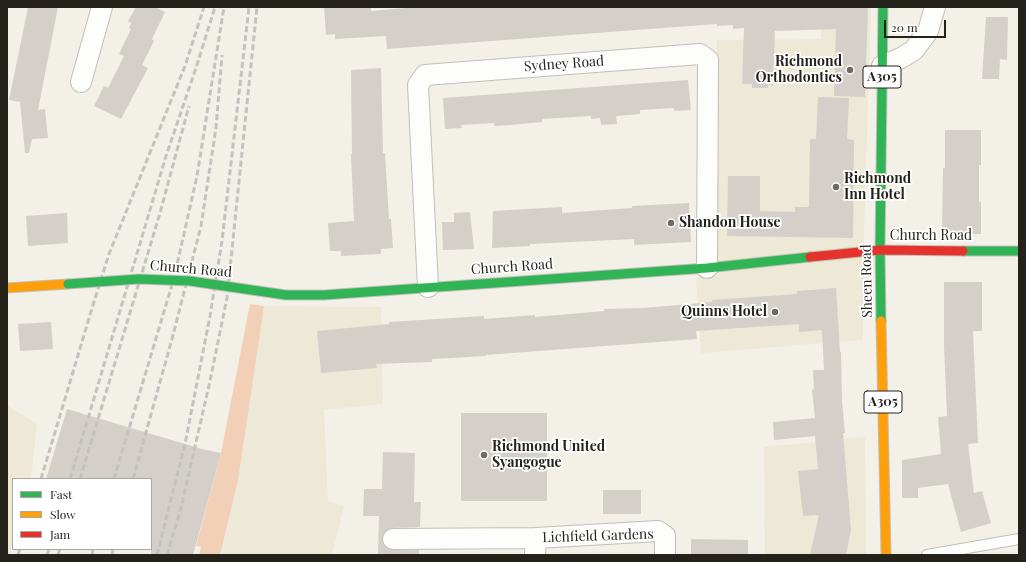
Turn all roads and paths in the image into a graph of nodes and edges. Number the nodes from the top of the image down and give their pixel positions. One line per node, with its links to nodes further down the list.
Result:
1 (102, 7): 5 (street)
2 (883, 7): 4 (street, Sheen Road / A305)
3 (935, 7): 4 (street)
4 (882, 66): 6 (street, Sheen Road / A305)
5 (81, 82)
6 (880, 250): 7 (street, Church Road); 8 (street, Church Road); 15 (street, Sheen Road / A305)
7 (1019, 251)
8 (707, 268): 9 (street, Church Road); 9 (street, Sydney Road)
9 (428, 287): 10 (street, Church Road, bridge)
10 (7, 288)
11 (393, 539): 13 (street, Lichfield Gardens)
12 (1019, 539): 16 (lane)
13 (536, 547): 14 (street, Lichfield Gardens)
14 (665, 555)
15 (886, 555)
16 (927, 555)

